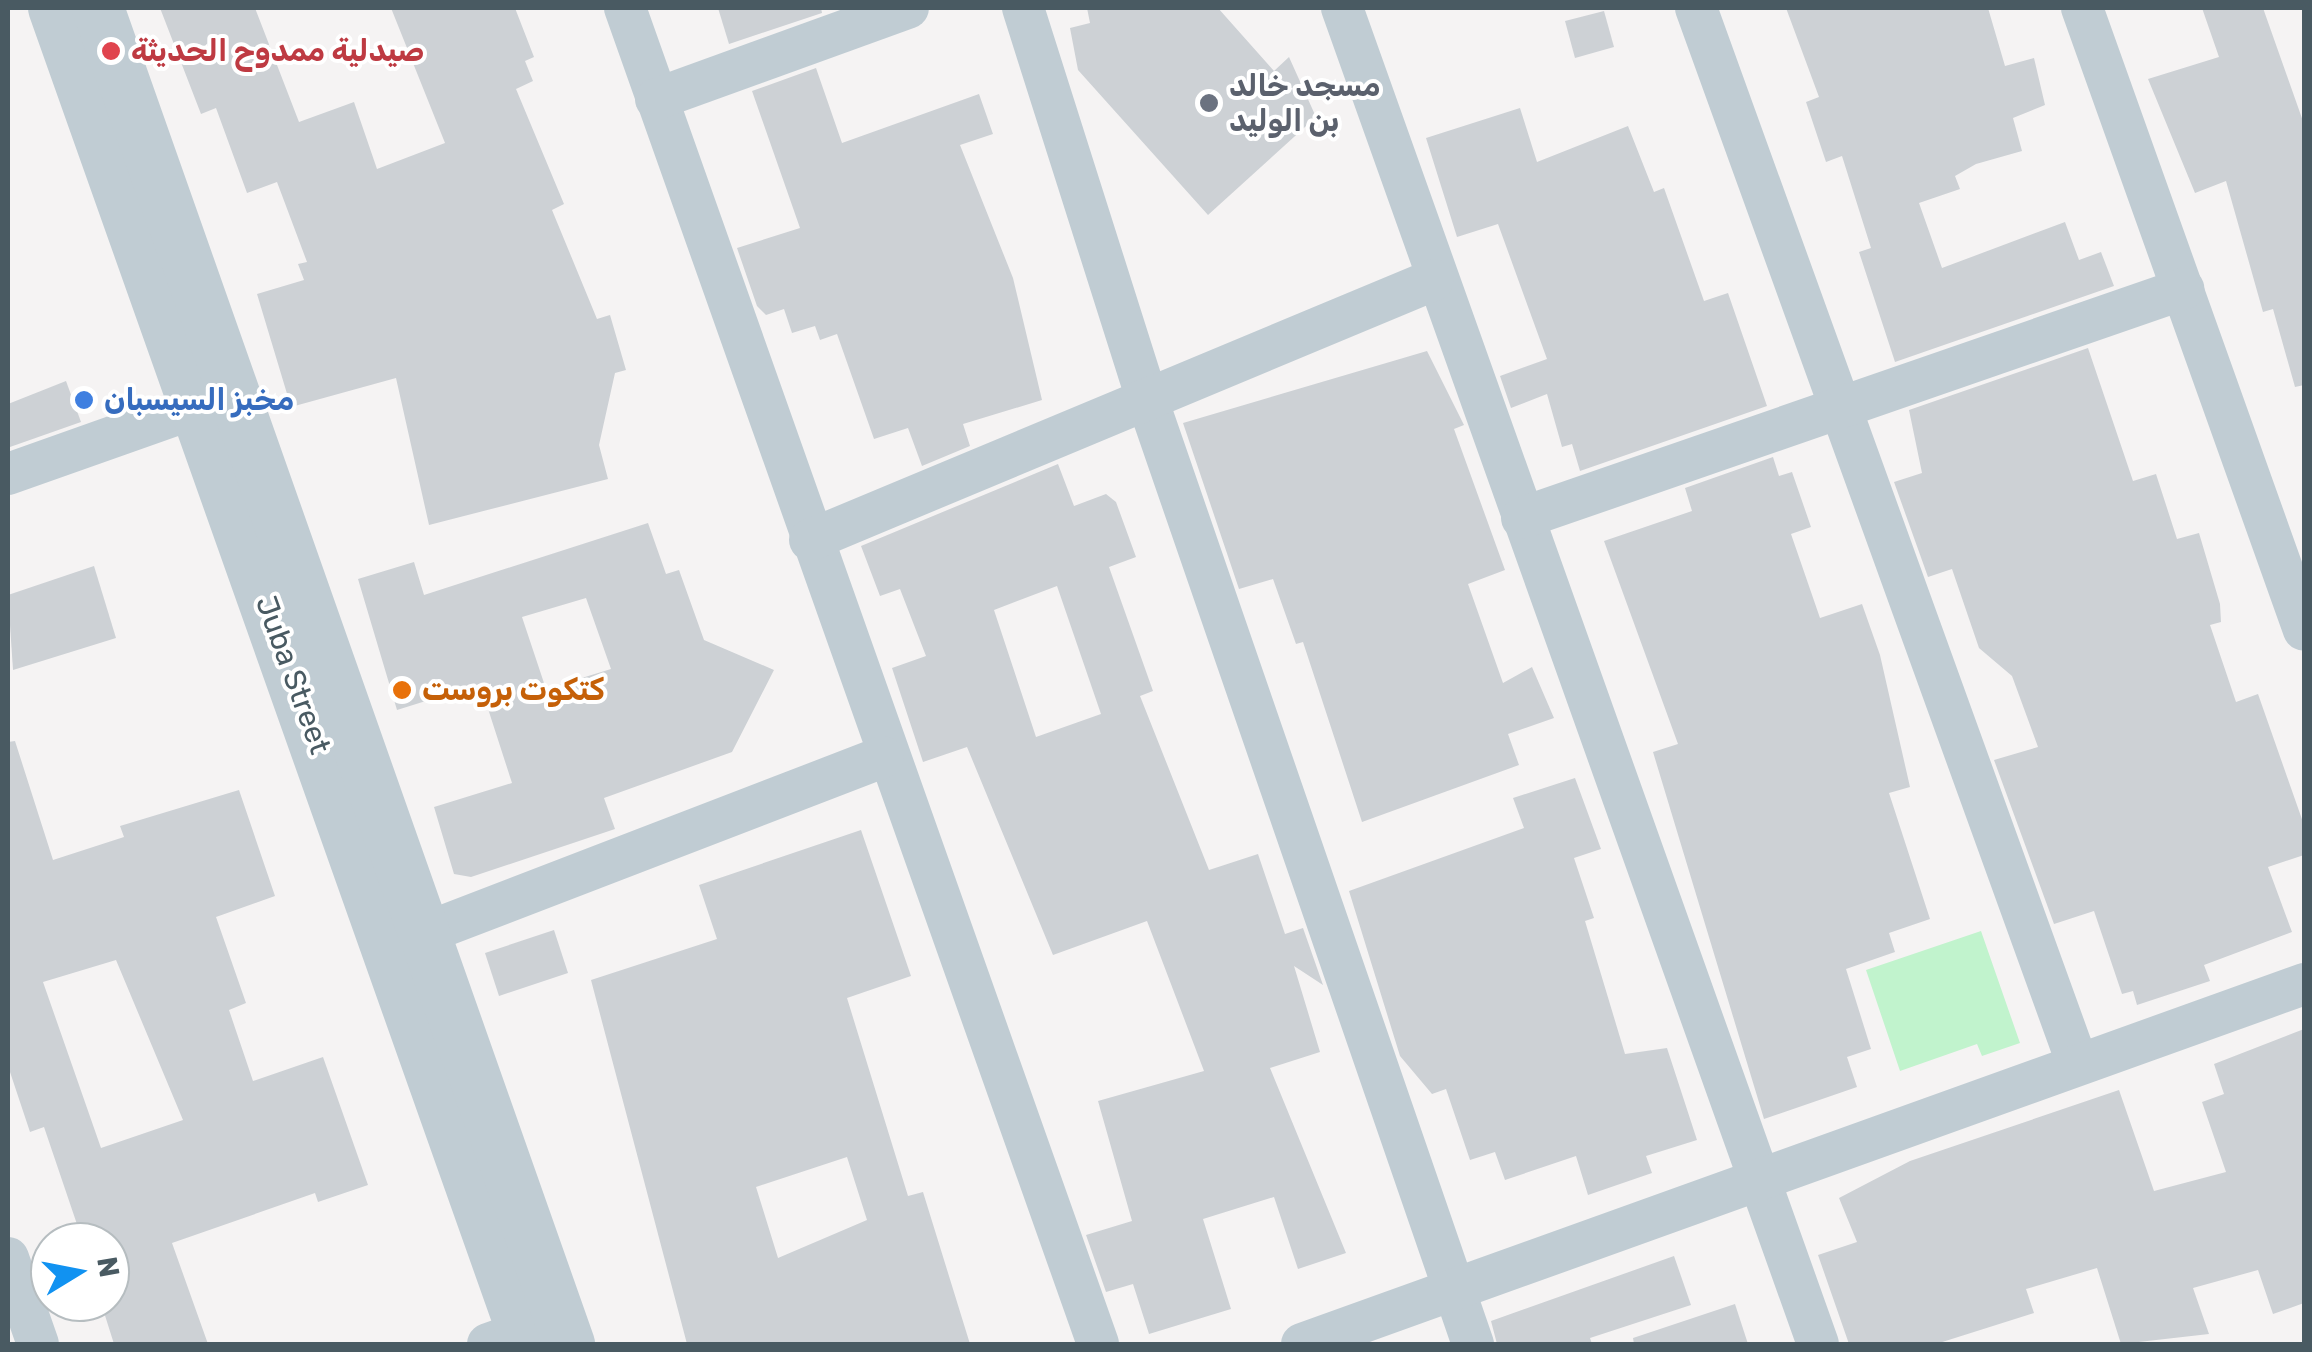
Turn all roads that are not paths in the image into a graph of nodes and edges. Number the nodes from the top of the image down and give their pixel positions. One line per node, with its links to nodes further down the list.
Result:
1 (54, 8): 13 (street, Juba Street)
2 (98, 8): 20 (street, Juba Street)
3 (625, 8): 9 (street)
4 (908, 8): 9 (street)
5 (1023, 8): 12 (street)
6 (1342, 8): 10 (street)
7 (1696, 8): 14 (street)
8 (2082, 8): 11 (street)
9 (656, 99): 17 (street)
10 (1433, 280): 12 (street); 16 (street)
11 (2182, 289): 14 (street); 18 (street)
12 (1146, 399): 17 (street); 25 (street)
13 (197, 407): 15 (street); 20 (street, Juba Street)
14 (1840, 410): 16 (street); 22 (street)
15 (8, 474)
16 (1522, 518): 23 (street)
17 (810, 540): 19 (street)
18 (2303, 620)
19 (884, 758): 20 (street); 28 (street)
20 (410, 940): 26 (street, Juba Street)
21 (2304, 984): 22 (street)
22 (2077, 1062): 23 (street)
23 (1760, 1181): 25 (street); 31 (street)
24 (8, 1258): 27 (street)
25 (1454, 1291): 29 (street); 30 (street)
26 (533, 1337)
27 (38, 1344)
28 (1098, 1344)
29 (1302, 1344)
30 (1473, 1344)
31 (1818, 1344)

